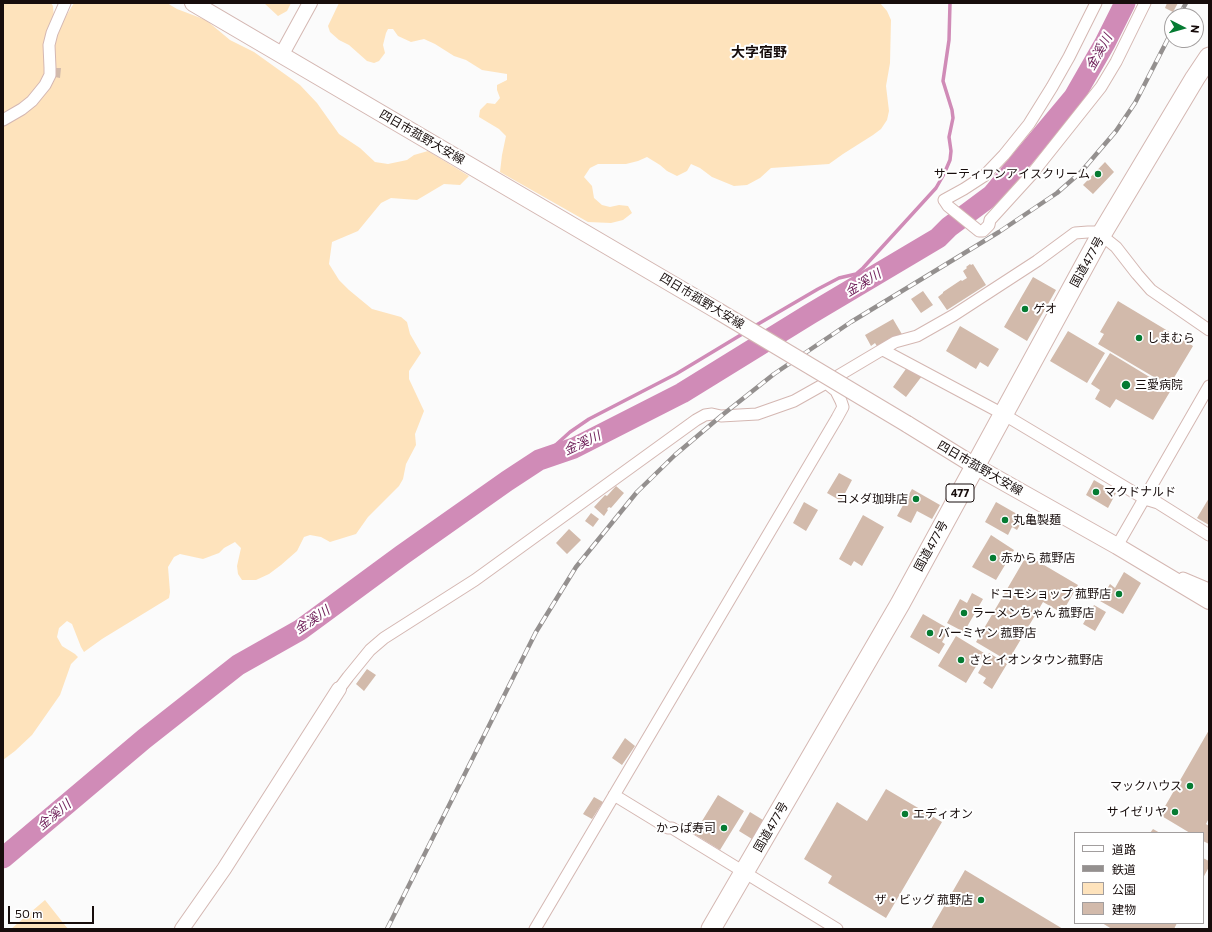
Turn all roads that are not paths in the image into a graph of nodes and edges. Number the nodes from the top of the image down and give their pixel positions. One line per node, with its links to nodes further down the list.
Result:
1 (65, 3): 8 (street)
2 (194, 3): 6 (main road, 四日市菰野大安線)
3 (310, 3): 6 (street)
4 (1096, 3): 5 (street)
5 (1145, 3)
6 (282, 54): 15 (main road, 四日市菰野大安線, bridge)
7 (1209, 57): 9 (highway, 国道477号 / 477)
8 (3, 120)
9 (1102, 235): 10 (street); 11 (street); 14 (highway, 国道477号 / 477)
10 (1209, 330)
11 (883, 350): 12 (street); 14 (street)
12 (826, 383): 22 (street); 23 (street)
13 (1209, 386): 16 (street)
14 (1004, 414): 15 (highway, 国道477号 / 477); 16 (street)
15 (975, 466): 18 (main road, 四日市菰野大安線); 24 (highway, 国道477号 / 477)
16 (1145, 499): 17 (street); 18 (street)
17 (1209, 535)
18 (1117, 546): 19 (main road, 四日市菰野大安線)
19 (1145, 563): 20 (street); 21 (main road, 四日市菰野大安線)
20 (1209, 589)
21 (1209, 601)
22 (339, 689): 25 (street)
23 (614, 795): 24 (street); 26 (street)
24 (745, 872): 27 (highway, 国道477号 / 477); 28 (street)
25 (182, 929)
26 (535, 929)
27 (711, 929)
28 (837, 929)

